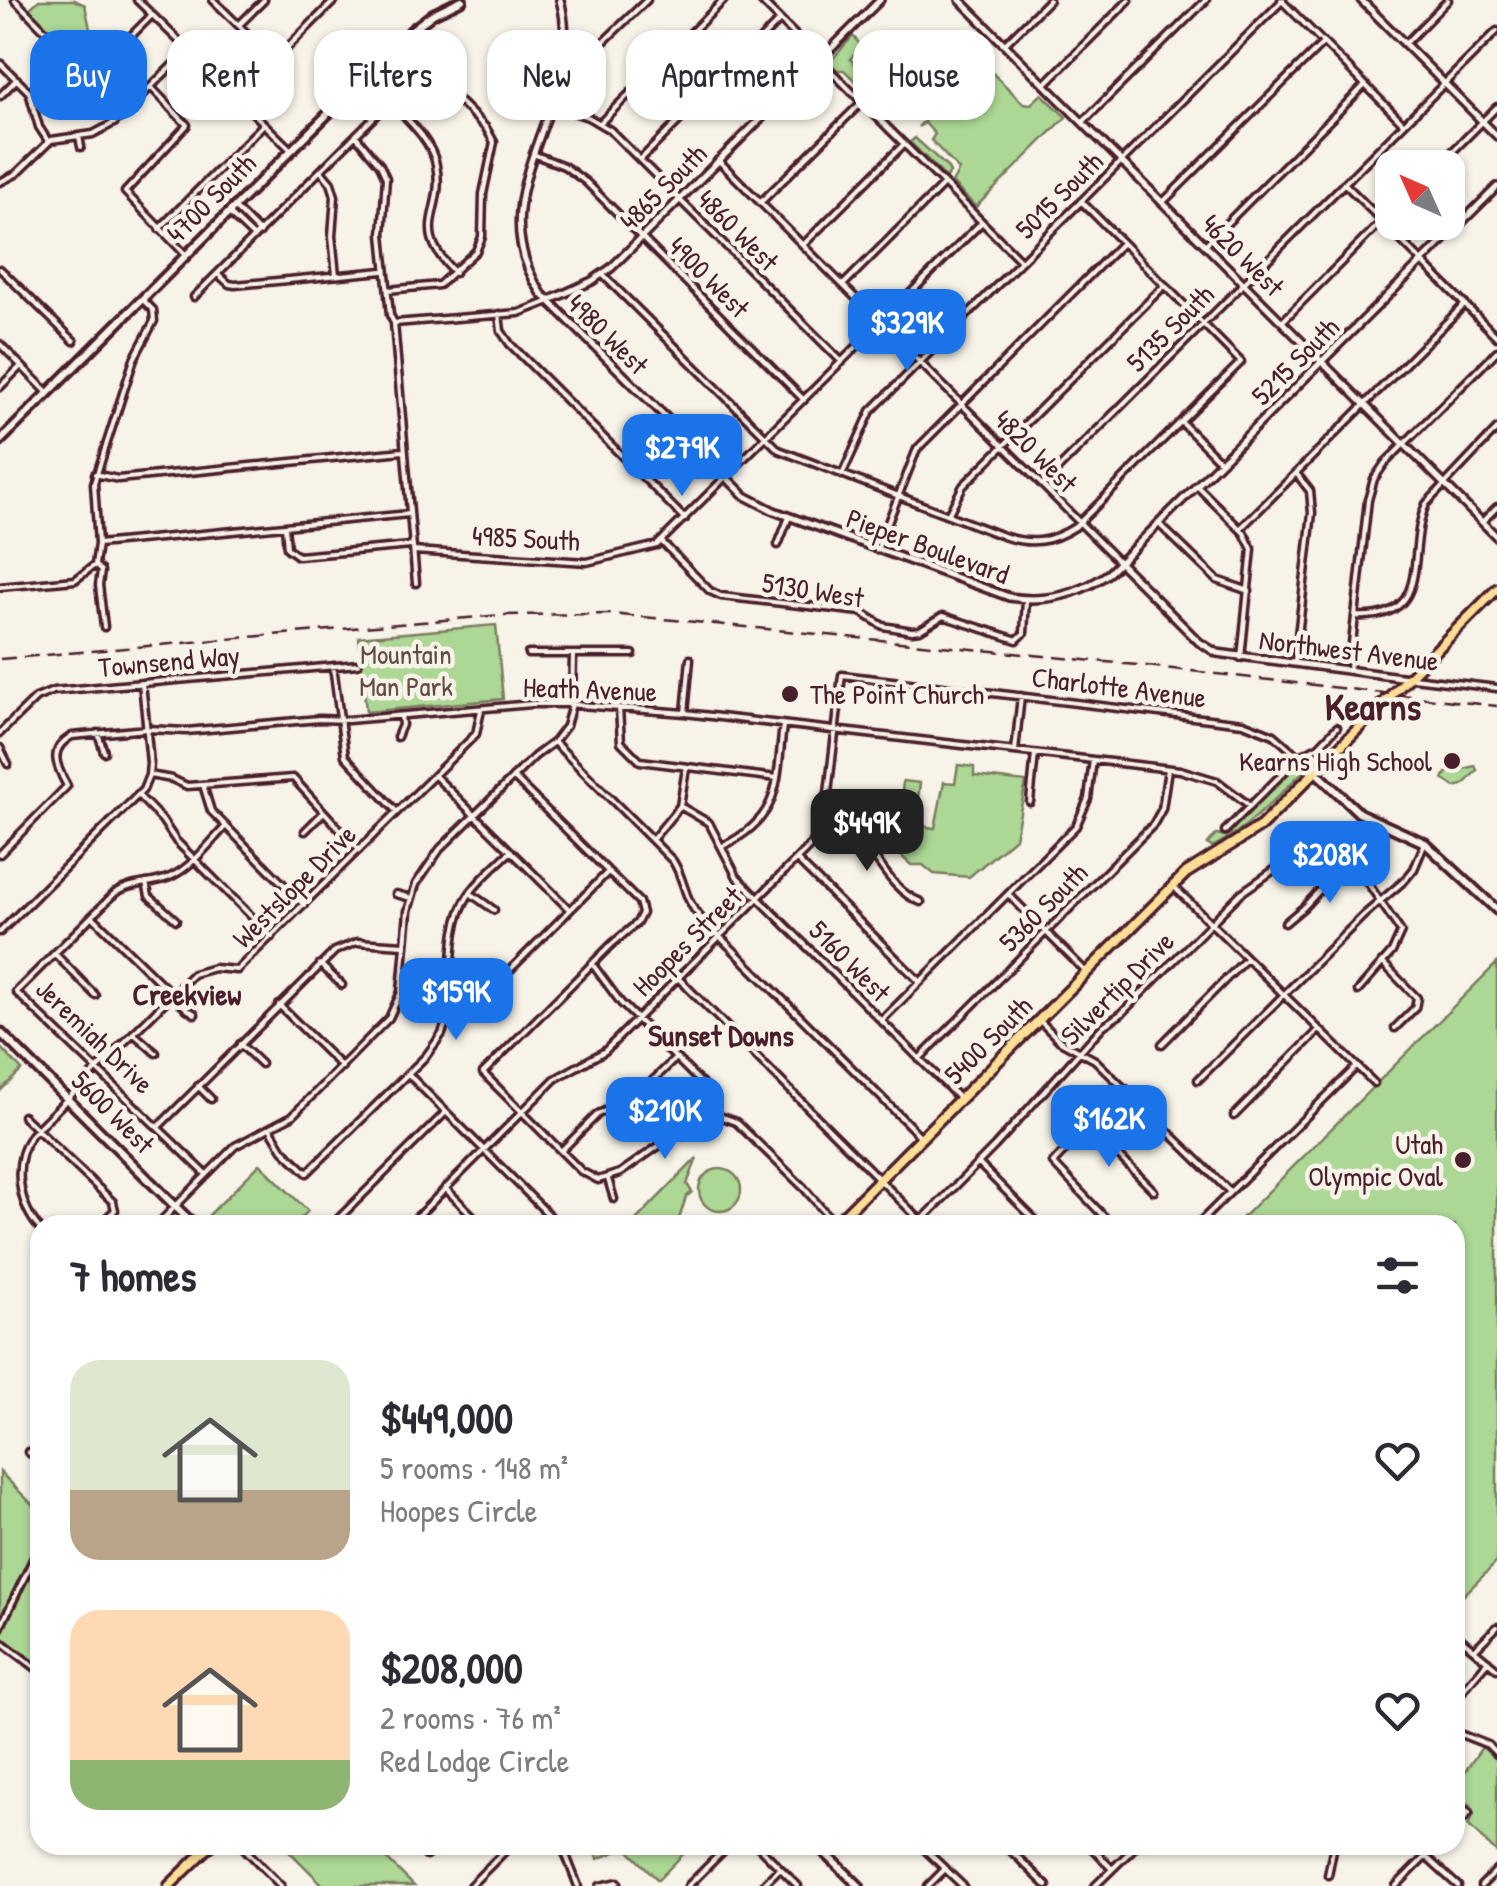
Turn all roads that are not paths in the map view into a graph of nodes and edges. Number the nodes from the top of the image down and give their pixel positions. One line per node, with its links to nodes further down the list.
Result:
1 (14, 0): 56 (street)
2 (137, 0): 19 (street)
3 (213, 0): 21 (street)
4 (264, 0): 21 (street)
5 (334, 0): 29 (street)
6 (462, 0): 66 (main road, 4700 South)
7 (560, 0): 25 (street)
8 (647, 0): 28 (street)
9 (724, 0): 57 (street)
10 (760, 0): 20 (street)
11 (880, 0): 33 (street, 4865 South)
12 (1049, 0): 31 (street)
13 (1129, 0): 39 (street)
14 (1206, 0): 55 (street)
15 (1282, 0): 30 (street); 71 (street, 5015 South)
16 (1448, 0): 32 (street)
17 (962, 1): 31 (street, 4620 West)
18 (1365, 1): 32 (street)
19 (152, 15): 22 (street); 23 (street)
20 (780, 20): 26 (street); 69 (street)
21 (239, 26): 24 (street)
22 (137, 30)
23 (167, 30)
24 (243, 30)
25 (565, 30)
26 (790, 30)
27 (1497, 31): 38 (street, 5135 South)
28 (606, 39)
29 (294, 40)
30 (1323, 42): 40 (street); 80 (street)
31 (1004, 44): 39 (street, 4620 West)
32 (1405, 44): 38 (street)
33 (833, 47)
34 (0, 63): 37 (street)
35 (167, 71): 41 (street)
36 (833, 73): 42 (street)
37 (17, 79): 43 (street); 63 (street)
38 (1444, 83): 54 (street); 59 (street, 5135 South)
39 (1045, 84): 55 (street, 4620 West)
40 (1365, 85): 59 (street); 91 (street)
41 (151, 87): 56 (street); 84 (street)
42 (853, 93)
43 (0, 96)
44 (1497, 107): 54 (street)
45 (467, 109): 97 (street)
46 (853, 111): 79 (street)
47 (260, 120): 58 (street)
48 (372, 120): 61 (street)
49 (405, 120): 97 (street)
50 (545, 120): 68 (street, 4980 West)
51 (592, 120): 57 (street, 4860 West)
52 (759, 120): 70 (street, 4865 South)
53 (880, 120): 64 (street)
54 (1483, 121): 62 (street); 67 (street)
55 (1083, 122): 71 (street, 4620 West)
56 (114, 123): 60 (street)
57 (600, 123): 69 (street, 4860 West)
58 (264, 124): 66 (street); 84 (street)
59 (1404, 124): 74 (street, 5135 South)
60 (79, 136): 63 (street); 65 (street)
61 (356, 136): 72 (street); 96 (street)
62 (1497, 136)
63 (48, 141): 73 (street)
64 (904, 144): 75 (street); 90 (street)
65 (81, 147)
66 (291, 150): 81 (main road, 4700 South)
67 (1454, 150)
68 (533, 154): 87 (street, 4900 West); 107 (street, 4980 West)
69 (640, 160): 77 (street, 4860 West)
70 (718, 160): 77 (street, 4865 South); 79 (street, 4820 West)
71 (1122, 161): 78 (street, 5015 South); 80 (street, 4620 West)
72 (322, 171): 86 (street); 99 (street)
73 (0, 182)
74 (1344, 183): 82 (street); 101 (street, 5135 South)
75 (944, 184): 83 (street); 102 (street)
76 (1497, 187): 94 (street, 5215 South)
77 (680, 199): 87 (street, 4865 South); 118 (street, 4860 West)
78 (1081, 201): 89 (street); 93 (street, 5015 South)
79 (760, 202): 90 (street, 4820 West)
80 (1162, 203): 91 (street, 4620 West)
81 (232, 210): 86 (street); 92 (main road, 4700 South)
82 (1375, 215)
83 (982, 222): 93 (street); 112 (street)
84 (159, 229): 92 (street)
85 (1375, 229): 110 (street)
86 (257, 235): 98 (street)
87 (642, 238): 100 (street, 4865 South); 124 (street, 4900 West)
88 (1400, 240): 94 (street)
89 (1122, 242): 103 (street); 125 (street)
90 (803, 245): 102 (street, 4820 West)
91 (1205, 245): 101 (street, 4620 West)
92 (186, 255): 106 (main road, 4700 South)
93 (1021, 261): 119 (street, 5015 South)
94 (1422, 262): 108 (street); 120 (street, 5215 South)
95 (0, 270): 115 (street)
96 (385, 271): 99 (street); 104 (street)
97 (455, 273): 104 (street)
98 (218, 274): 99 (street); 105 (street)
99 (336, 275)
100 (602, 275): 107 (street, 4865 South); 129 (street)
101 (1243, 284): 110 (street, 4620 West); 113 (street, 5135 South)
102 (843, 285): 112 (street, 4820 West)
103 (1165, 285): 113 (street); 132 (street)
104 (388, 290): 111 (street)
105 (194, 296)
106 (142, 298): 123 (main road, 4700 South); 136 (street)
107 (548, 301): 109 (street); 138 (street, 4980 West)
108 (1465, 304): 114 (street); 126 (street)
109 (499, 314): 111 (street); 147 (street)
110 (1282, 322): 120 (street, 4620 West)
111 (394, 323): 133 (street)
112 (881, 324): 118 (street); 119 (street, 4820 West)
113 (1203, 324): 127 (street); 140 (street, 5135 South)
114 (1497, 337)
115 (74, 341)
116 (0, 344): 121 (street)
117 (1497, 350): 131 (street)
118 (842, 362): 124 (street)
119 (920, 362): 125 (street, 4820 West); 137 (street, 5015 South)
120 (1322, 362): 126 (street, 4620 West); 134 (street, 5215 South)
121 (21, 366): 122 (street); 123 (street)
122 (0, 387)
123 (48, 393): 130 (main road, 4700 South)
124 (804, 400): 129 (street)
125 (961, 404): 132 (street, 4820 West); 142 (street)
126 (1364, 405): 131 (street, 4620 West); 135 (street)
127 (1181, 422): 134 (street); 149 (street)
128 (1497, 429): 139 (street)
129 (765, 438): 137 (street); 138 (street)
130 (0, 441)
131 (1404, 444): 139 (street, 4620 West); 166 (street)
132 (1003, 446): 140 (street, 4820 West); 145 (street)
133 (403, 452): 136 (street); 144 (street)
134 (1222, 462): 141 (street, 5215 South)
135 (1296, 473): 152 (street); 175 (street)
136 (96, 474): 155 (street)
137 (842, 476): 142 (street)
138 (725, 479): 146 (street, Pieper Boulevard); 147 (street)
139 (1442, 483): 148 (street, 4620 West); 166 (street)
140 (1042, 484): 149 (street, 4820 West)
141 (1198, 486): 150 (street, 5215 South); 152 (street)
142 (897, 496): 145 (street); 158 (street)
143 (1497, 506): 148 (street)
144 (409, 514): 151 (street); 157 (street)
145 (948, 515): 149 (street)
146 (789, 517): 156 (street); 158 (street, Pieper Boulevard)
147 (685, 519): 154 (street)
148 (1482, 522): 153 (street, 4620 West)
149 (1080, 523): 159 (street, 4820 West)
150 (1159, 524): 159 (street, 5215 South); 164 (street)
151 (285, 526): 155 (street); 157 (street, 4985 South)
152 (1240, 529): 164 (street)
153 (1497, 537)
154 (662, 542): 157 (street, 4985 South); 165 (street, 5130 West)
155 (98, 544): 160 (street)
156 (778, 545)
157 (413, 548): 161 (street)
158 (878, 550): 165 (street, Pieper Boulevard)
159 (1120, 563): 165 (street, Pieper Boulevard); 168 (street, 4820 West)
160 (95, 564): 162 (street); 167 (street)
161 (416, 582)
162 (0, 588)
163 (1497, 589): 179 (main road, 5400 South)
164 (1249, 591): 172 (street)
165 (1026, 600)
166 (1355, 616): 177 (street)
167 (104, 627)
168 (1199, 642): 172 (street, Northwest Avenue)
169 (528, 654): 170 (street)
170 (573, 654): 171 (street); 183 (street)
171 (633, 654)
172 (1241, 658): 175 (street, Northwest Avenue)
173 (690, 659): 186 (street)
174 (358, 664): 176 (street, Townsend Way)
175 (1295, 664): 177 (street, Northwest Avenue)
176 (333, 666): 180 (street, Townsend Way); 188 (street)
177 (1348, 670): 179 (street, Northwest Avenue)
178 (842, 675): 182 (street, Charlotte Avenue); 192 (street, Hoopes Street)
179 (1408, 678): 181 (street, Northwest Avenue); 206 (main road, 5400 South)
180 (142, 683): 191 (street); 193 (street, Townsend Way)
181 (1497, 688)
182 (1021, 696): 198 (street); 201 (street, Charlotte Avenue)
183 (572, 704): 184 (street, Heath Avenue); 185 (street, Heath Avenue); 196 (street)
184 (619, 708): 186 (street, Heath Avenue); 204 (street)
185 (481, 709): 187 (street, Heath Avenue); 208 (street, Westslope Drive)
186 (685, 713): 189 (street, Heath Avenue)
187 (402, 716): 188 (street, Heath Avenue); 195 (street)
188 (340, 720): 191 (street, Heath Avenue); 217 (street)
189 (783, 724): 192 (street, Heath Avenue); 210 (street)
190 (1337, 727): 201 (street)
191 (147, 729): 194 (street, Heath Avenue); 207 (street)
192 (835, 730): 198 (street, Heath Avenue); 216 (street, Hoopes Street)
193 (0, 733)
194 (98, 733): 199 (street); 228 (street, Heath Avenue)
195 (397, 736)
196 (554, 742): 209 (street); 223 (street)
197 (0, 748): 203 (street)
198 (1014, 751): 200 (street, Heath Avenue)
199 (104, 752)
200 (1035, 754): 202 (street, Heath Avenue); 213 (street)
201 (1300, 756): 206 (street, Charlotte Avenue); 215 (street)
202 (1093, 760): 205 (street, Heath Avenue); 237 (street)
203 (8, 764)
204 (686, 768): 210 (street); 214 (street)
205 (1168, 769): 215 (street, Heath Avenue); 251 (street, 5360 South)
206 (1316, 772): 224 (main road); 234 (main road, 5400 South)
207 (150, 775): 211 (street); 212 (street)
208 (434, 775): 217 (street, Westslope Drive); 219 (street)
209 (514, 777): 219 (street); 232 (street)
210 (776, 778): 225 (street)
211 (203, 785): 218 (street); 220 (street)
212 (138, 795): 229 (street); 250 (street)
213 (1030, 802)
214 (680, 806): 223 (street); 225 (street, 5160 West)
215 (1250, 806): 222 (street)
216 (826, 810): 230 (street, Hoopes Street); 241 (street)
217 (397, 812): 226 (street, Westslope Drive)
218 (322, 814): 221 (street); 226 (street)
219 (475, 815): 227 (street); 238 (street)
220 (225, 826): 229 (street, Jeremiah Drive); 242 (street)
221 (304, 831)
222 (1224, 831)
223 (652, 840): 253 (street)
224 (1425, 842): 240 (street); 245 (main road)
225 (723, 846): 239 (street, 5160 West)
226 (359, 851): 242 (street, Westslope Drive)
227 (511, 851): 235 (street); 244 (street)
228 (0, 854)
229 (194, 859): 233 (street, Jeremiah Drive); 252 (street)
230 (796, 860): 239 (street, Hoopes Street); 262 (street)
231 (1346, 862): 240 (street); 248 (street); 249 (street, Silvertip Drive)
232 (608, 872): 244 (street); 259 (street)
233 (146, 883): 246 (street, Jeremiah Drive); 247 (street)
234 (1173, 886): 249 (street); 260 (main road, 5400 South)
235 (470, 893): 243 (street); 268 (street)
236 (396, 894): 238 (street)
237 (1008, 894): 251 (street); 262 (street)
238 (411, 898): 254 (street)
239 (758, 898): 253 (street, Hoopes Street); 274 (street, 5160 West)
240 (1379, 901): 257 (street); 269 (street)
241 (922, 902)
242 (304, 905): 252 (street, Westslope Drive)
243 (494, 910)
244 (570, 910): 268 (street)
245 (1497, 910)
246 (92, 916): 255 (street, Jeremiah Drive); 267 (street)
247 (176, 920)
248 (1285, 923)
249 (1210, 924): 256 (street); 281 (street, Silvertip Drive)
250 (0, 932)
251 (1046, 932): 260 (street); 284 (street, 5360 South)
252 (272, 937): 267 (street, Westslope Drive)
253 (719, 937): 261 (street, Hoopes Street); 306 (street)
254 (404, 944): 258 (street); 265 (street)
255 (54, 954): 266 (street); 288 (street, Jeremiah Drive)
256 (1246, 959): 269 (street); 280 (street)
257 (1382, 962): 264 (street); 275 (street)
258 (320, 964): 263 (street); 270 (street)
259 (592, 964): 272 (street); 298 (street)
260 (1087, 972): 273 (main road, 5400 South)
261 (678, 978): 272 (street, Hoopes Street); 312 (street)
262 (920, 982): 274 (street)
263 (342, 985)
264 (1358, 991)
265 (401, 992): 268 (street); 287 (street)
266 (95, 994)
267 (172, 994): 271 (street); 278 (street, Westslope Drive)
268 (451, 996): 289 (street)
269 (1282, 996): 277 (street); 290 (street)
270 (279, 1005): 279 (street); 287 (street)
271 (195, 1014)
272 (637, 1019): 283 (street); 298 (street, Hoopes Street)
273 (1039, 1020): 281 (street); 296 (main road, 5400 South)
274 (881, 1021): 284 (street, 5160 West)
275 (1395, 1028)
276 (0, 1032): 294 (main road, 5600 West)
277 (1318, 1032): 286 (street); 301 (street)
278 (133, 1033): 282 (street); 288 (street, Westslope Drive)
279 (240, 1044): 285 (street); 292 (street)
280 (1162, 1044)
281 (1079, 1050): 293 (street); 309 (street, Silvertip Drive)
282 (156, 1053)
283 (676, 1058): 299 (street); 308 (street)
284 (919, 1059): 296 (street, 5160 West)
285 (261, 1064)
286 (1357, 1066): 291 (street); 315 (street)
287 (342, 1067): 305 (street)
288 (96, 1070): 294 (street, Westslope Drive); 303 (street, Jeremiah Drive)
289 (408, 1074): 297 (street); 305 (street)
290 (1198, 1080)
291 (1374, 1083)
292 (198, 1086): 295 (street); 303 (street)
293 (1125, 1088): 302 (street); 315 (street)
294 (67, 1098): 304 (street, Westslope Drive); 317 (main road, 5600 West)
295 (211, 1099)
296 (960, 1099): 306 (main road, 5400 South)
297 (446, 1112): 307 (street); 322 (street)
298 (522, 1112): 307 (street, Hoopes Street); 308 (street)
299 (714, 1114): 311 (street); 326 (street)
300 (23, 1116): 304 (street)
301 (1234, 1116)
302 (1088, 1125): 314 (street); 331 (street)
303 (158, 1126): 310 (street, Jeremiah Drive)
304 (38, 1128): 318 (street); 319 (street)
305 (270, 1130): 310 (street)
306 (922, 1138): 312 (main road, 5400 South)
307 (484, 1150): 313 (street, Hoopes Street); 325 (street)
308 (561, 1150): 311 (street)
309 (978, 1164): 329 (street, Silvertip Drive); 330 (street)
310 (206, 1175): 317 (street)
311 (608, 1179): 316 (street)
312 (880, 1180): 327 (main road, 5400 South); 328 (street)
313 (446, 1188): 323 (street, Hoopes Street); 324 (street)
314 (1154, 1190)
315 (1230, 1192): 332 (street)
316 (614, 1199)
317 (176, 1207): 320 (street); 321 (main road, 5600 West)
318 (32, 1215)
319 (108, 1215)
320 (168, 1215)
321 (184, 1215)
322 (342, 1215)
323 (419, 1215)
324 (472, 1215)
325 (549, 1215)
326 (826, 1215)
327 (844, 1215)
328 (915, 1215)
329 (930, 1215)
330 (1030, 1215)
331 (1102, 1215)
332 (1208, 1215)
333 (30, 1566): 335 (street)
334 (1497, 1627): 338 (street)
335 (0, 1628)
336 (0, 1641): 340 (street)
337 (1465, 1642): 338 (street)
338 (1474, 1650): 339 (street)
339 (1488, 1661): 341 (street); 342 (street)
340 (30, 1664)
341 (1497, 1670)
342 (1465, 1688)
343 (1465, 1736): 344 (street)
344 (1497, 1754)
345 (201, 1855): 364 (main road)
346 (251, 1855): 365 (street)
347 (501, 1855): 366 (street)
348 (566, 1855): 367 (street)
349 (719, 1855): 369 (street)
350 (767, 1855): 358 (street)
351 (827, 1855): 372 (main road)
352 (930, 1855): 359 (street)
353 (1016, 1855): 375 (street)
354 (1098, 1855): 360 (street)
355 (1127, 1855): 360 (street)
356 (1332, 1855): 362 (street)
357 (1427, 1856): 377 (street); 378 (street)
358 (780, 1868): 370 (street); 371 (street)
359 (945, 1869): 373 (street); 374 (street)
360 (1112, 1869): 376 (street)
361 (1497, 1870): 379 (street)
362 (1328, 1875)
363 (618, 1882): 368 (street)
364 (169, 1886)
365 (281, 1886)
366 (470, 1886)
367 (578, 1886)
368 (600, 1886)
369 (688, 1886)
370 (762, 1886)
371 (798, 1886)
372 (859, 1886)
373 (928, 1886)
374 (963, 1886)
375 (1047, 1886)
376 (1096, 1886)
377 (1396, 1886)
378 (1458, 1886)
379 (1481, 1886)

